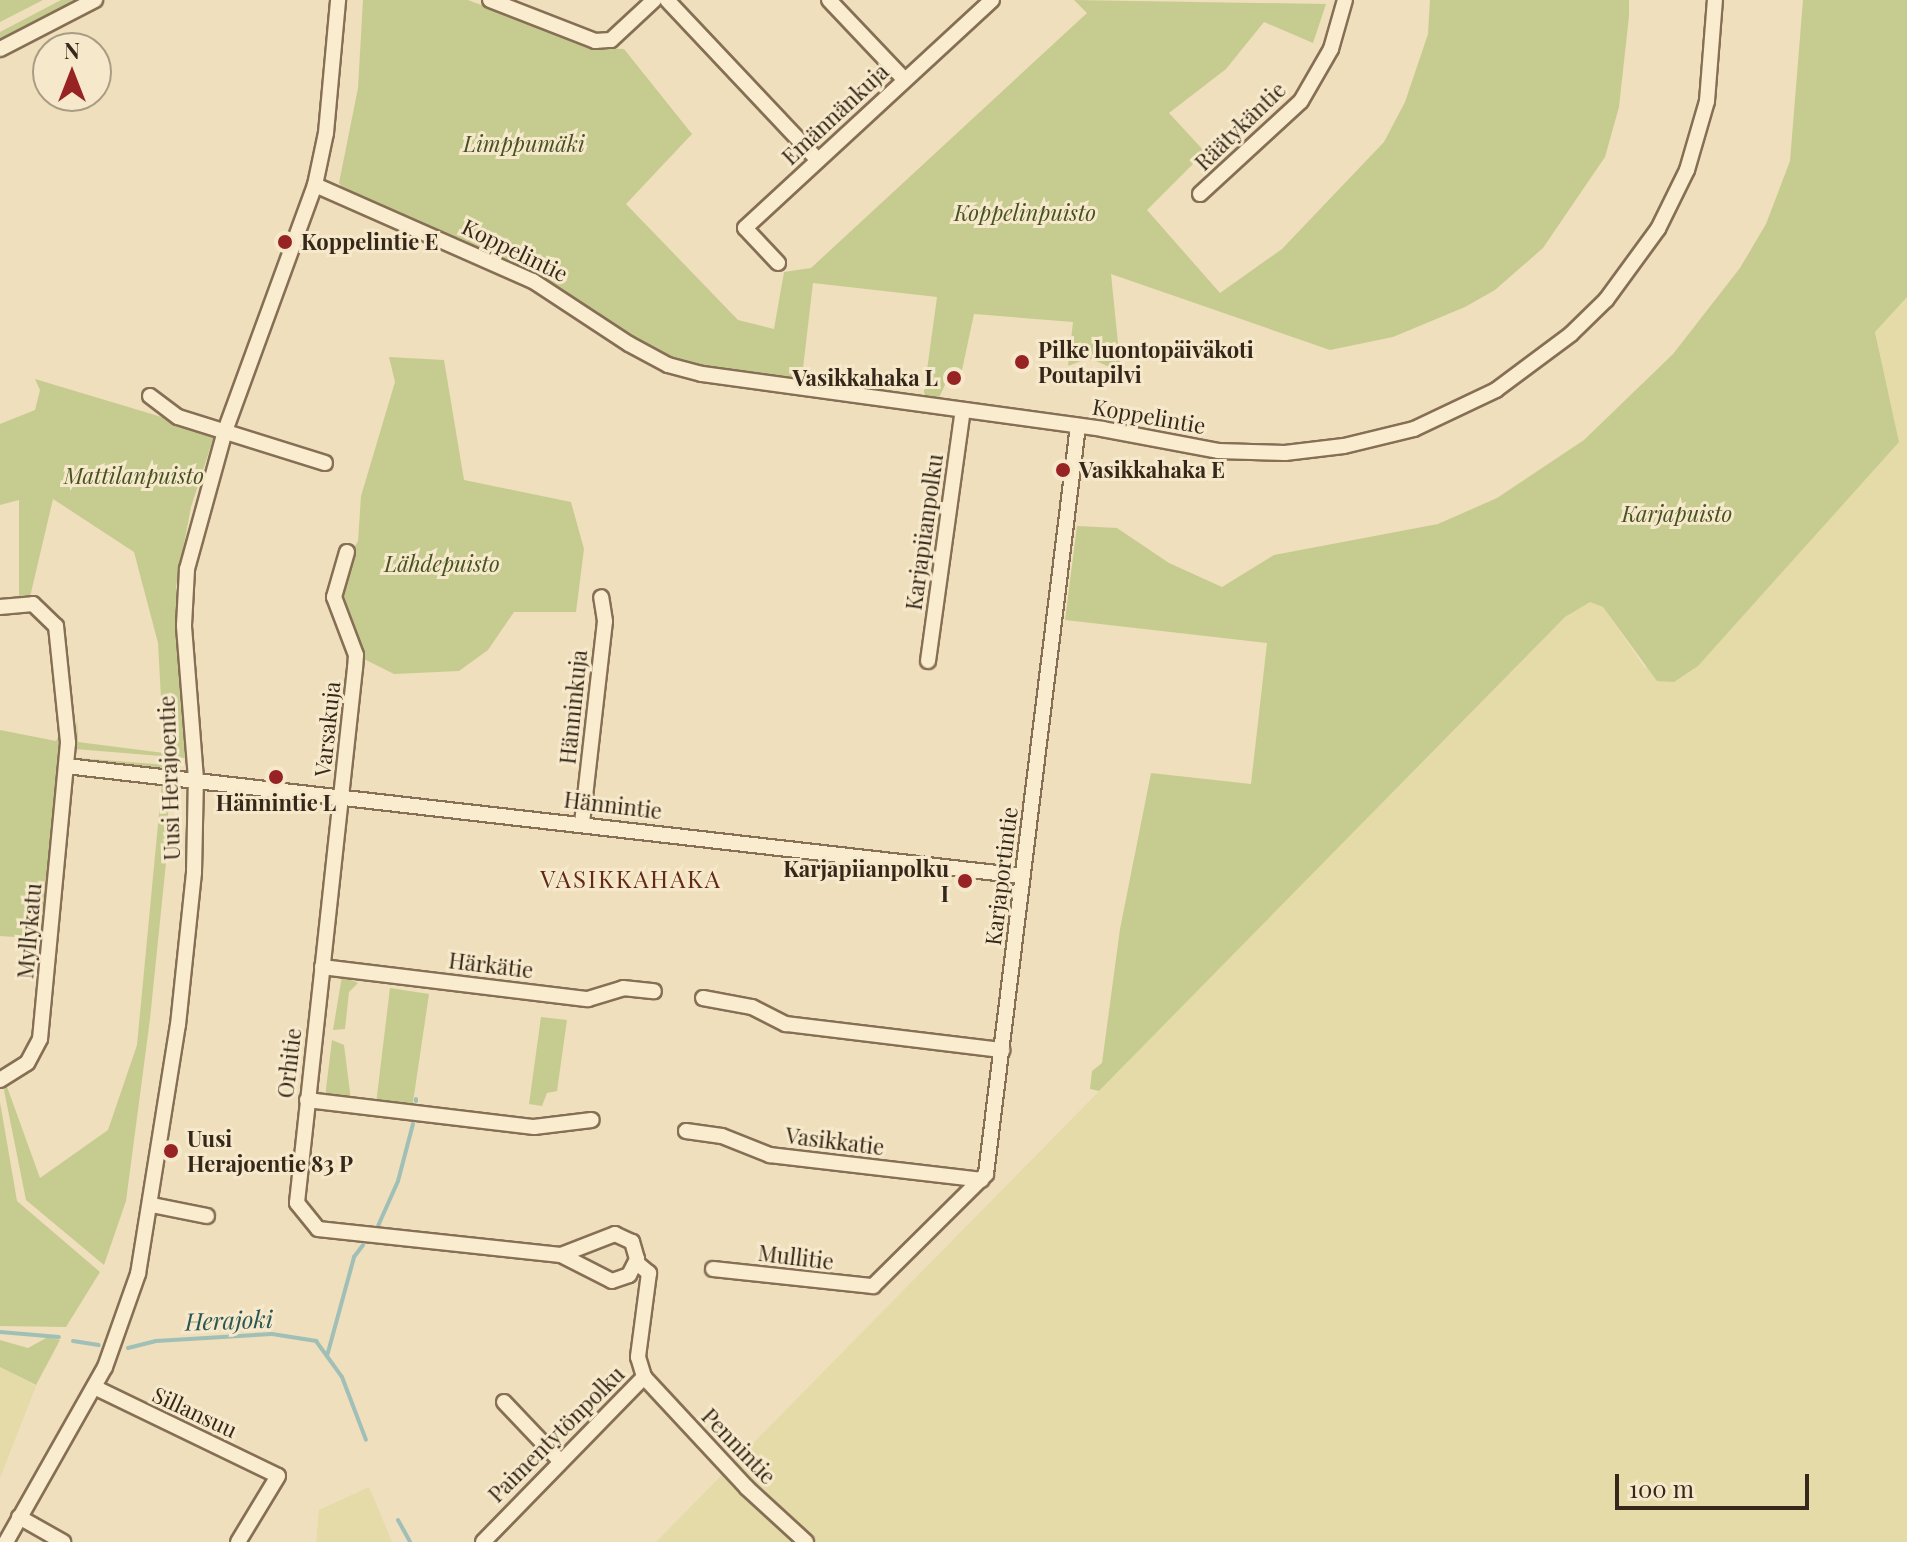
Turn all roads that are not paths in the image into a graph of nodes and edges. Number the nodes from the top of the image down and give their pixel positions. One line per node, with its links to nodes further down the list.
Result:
1 (95, 0): 10 (street)
2 (338, 0): 13 (street, Uusi Herajoentie)
3 (490, 0): 4 (street)
4 (654, 0)
5 (667, 0): 12 (street)
6 (829, 0): 11 (street)
7 (992, 0): 11 (street, Emännänkuja)
8 (1345, 0): 14 (street, Räätykäntie)
9 (1715, 0): 18 (street, Koppelintie)
10 (0, 49)
11 (904, 79): 12 (street, Emännänkuja)
12 (818, 160): 15 (street, Emännänkuja)
13 (315, 185): 17 (street, Koppelintie); 19 (street, Uusi Herajoentie)
14 (1200, 194)
15 (778, 263)
16 (150, 396): 19 (street)
17 (963, 410): 18 (street, Koppelintie); 24 (street, Karjapiianpolku)
18 (1078, 426): 29 (street, Karjaportintie)
19 (225, 431): 20 (street); 26 (street, Uusi Herajoentie)
20 (325, 463)
21 (347, 552): 27 (street, Varsakuja)
22 (601, 597): 28 (street, Hänninkuja)
23 (0, 607): 25 (street, Myllykatu)
24 (928, 661)
25 (66, 766): 26 (street); 34 (street, Myllykatu)
26 (196, 779): 27 (street, Hännintie); 39 (street, Uusi Herajoentie)
27 (342, 794): 28 (street, Hännintie); 30 (street, Orhitie)
28 (582, 823): 29 (street, Hännintie)
29 (1023, 876): 33 (street, Karjaportintie)
30 (322, 967): 31 (street, Härkätie); 35 (street, Orhitie)
31 (654, 991)
32 (703, 998): 33 (street)
33 (1002, 1050): 38 (street, Karjaportintie)
34 (0, 1080)
35 (307, 1100): 36 (street); 41 (street, Orhitie)
36 (592, 1120)
37 (686, 1131): 38 (street, Vasikkatie)
38 (982, 1180): 43 (street, Mullitie)
39 (152, 1205): 40 (street); 45 (street, Uusi Herajoentie)
40 (207, 1216)
41 (561, 1255): 42 (street, Orhitie); 42 (street, Orhitie)
42 (637, 1263): 44 (street, Paimentytönpolku)
43 (713, 1269)
44 (644, 1377): 47 (street, Paimentytönpolku); 53 (street, Pennintie)
45 (94, 1387): 48 (street, Uusi Herajoentie); 51 (street, Sillansuu)
46 (504, 1402): 47 (street)
47 (560, 1461): 52 (street, Paimentytönpolku)
48 (19, 1517): 49 (street, Uusi Herajoentie); 50 (street)
49 (6, 1542)
50 (63, 1542)
51 (238, 1542)
52 (483, 1542)
53 (806, 1542)

